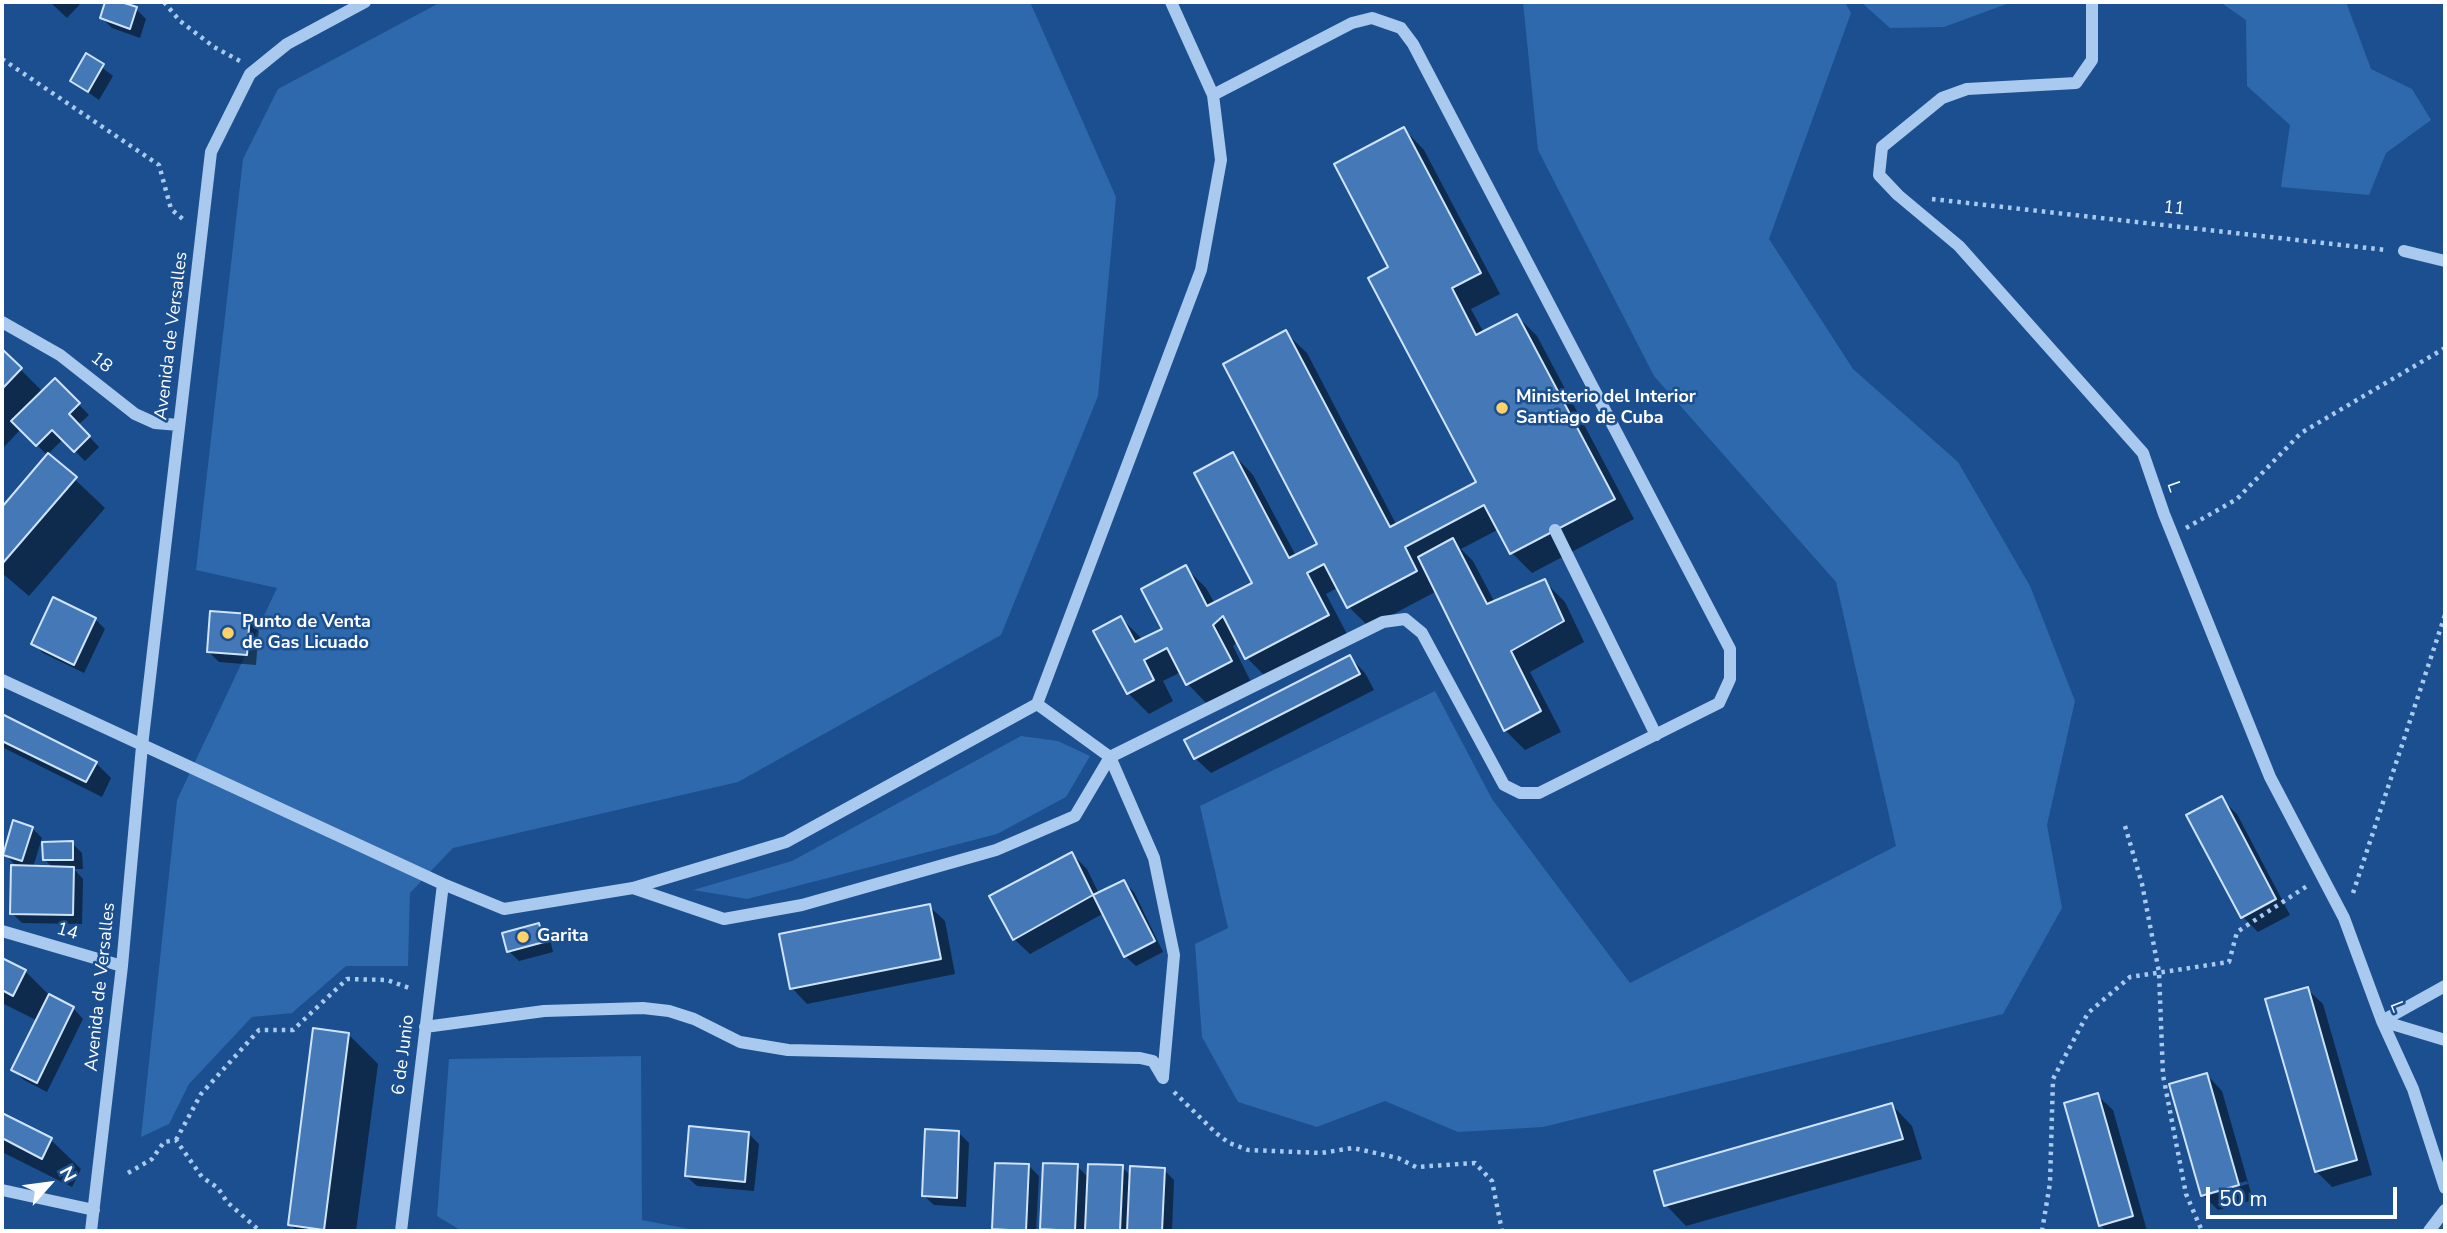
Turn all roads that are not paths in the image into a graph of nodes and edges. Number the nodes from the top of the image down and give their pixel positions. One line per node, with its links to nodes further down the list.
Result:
1 (365, 2): 8 (street, Avenida de Versalles)
2 (1171, 2): 4 (street)
3 (2092, 2): 20 (street, L)
4 (1213, 95): 11 (street); 12 (street)
5 (2404, 251): 6 (street)
6 (2445, 261)
7 (2, 322): 8 (street, 18)
8 (178, 425): 13 (street, Avenida de Versalles)
9 (1555, 530): 12 (street)
10 (2, 680): 13 (street)
11 (1037, 704): 14 (street); 16 (street)
12 (1656, 735): 14 (street)
13 (142, 746): 15 (street); 18 (street, Avenida de Versalles)
14 (1110, 757): 16 (street); 21 (street)
15 (443, 884): 16 (street); 21 (street, 6 de Junio)
16 (633, 888)
17 (2, 932): 18 (street, 14)
18 (122, 967): 25 (street, Avenida de Versalles)
19 (2445, 986): 20 (street)
20 (2382, 1021): 22 (street); 23 (street, L)
21 (425, 1027): 28 (street, 6 de Junio)
22 (2445, 1040)
23 (2445, 1188)
24 (2, 1190): 25 (street)
25 (94, 1210): 27 (street, Avenida de Versalles)
26 (2445, 1210): 29 (street)
27 (91, 1231)
28 (401, 1231)
29 (2429, 1231)

